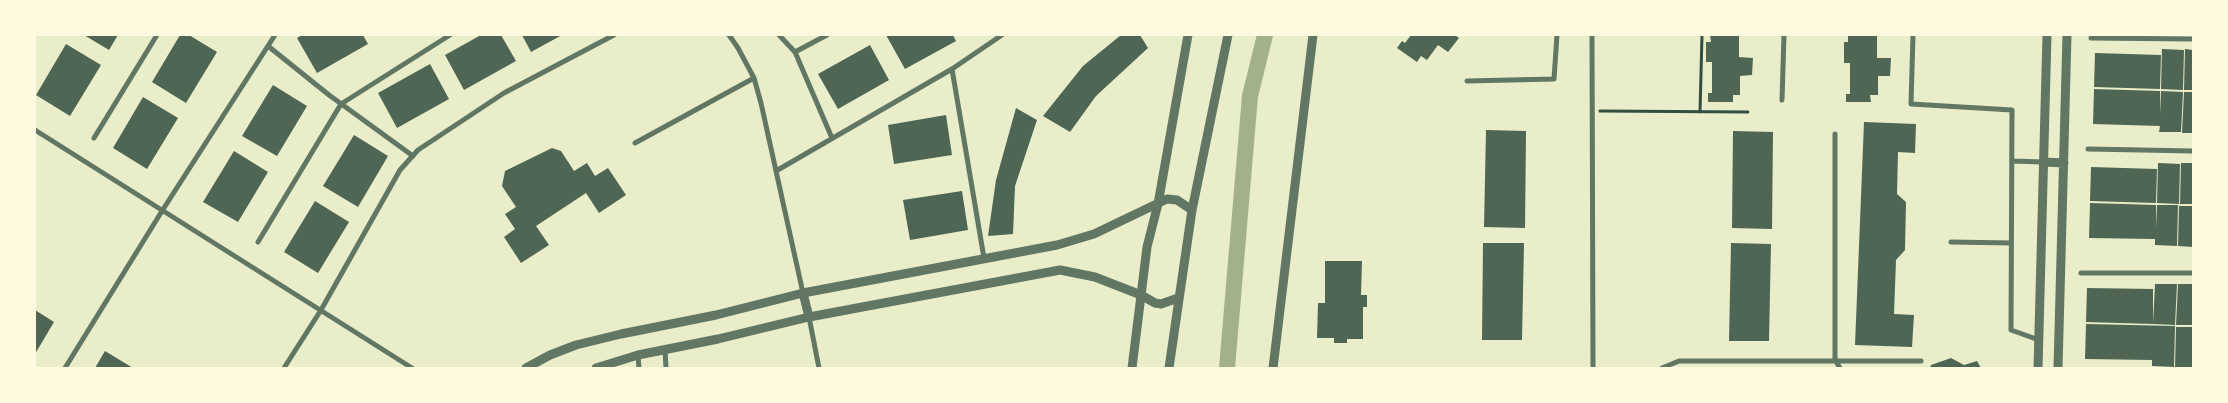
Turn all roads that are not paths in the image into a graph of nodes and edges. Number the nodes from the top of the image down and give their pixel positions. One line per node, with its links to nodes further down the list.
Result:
1 (157, 35): 31 (street)
2 (275, 35): 22 (street)
3 (450, 35): 28 (street)
4 (614, 35): 36 (street)
5 (729, 35): 25 (street)
6 (779, 35): 23 (street)
7 (827, 35): 23 (street)
8 (989, 35): 21 (street)
9 (1002, 35): 21 (street)
10 (1188, 35): 41 (street)
11 (1228, 35): 42 (street)
12 (1313, 35): 70 (street)
13 (1557, 35): 26 (street)
14 (1592, 35): 71 (street)
15 (1784, 35): 27 (street)
16 (1913, 35): 37 (street)
17 (2047, 35): 38 (street)
18 (2067, 35): 39 (street)
19 (2091, 38): 20 (street)
20 (2193, 39)
21 (994, 40): 24 (street)
22 (268, 46): 28 (street); 43 (street)
23 (795, 52): 32 (street)
24 (952, 69): 32 (street); 47 (street)
25 (754, 78): 33 (street); 40 (street)
26 (1467, 81)
27 (1782, 100)
28 (341, 104): 36 (street); 44 (street)
29 (35, 130): 43 (street)
30 (1835, 134): 58 (street)
31 (94, 138)
32 (832, 138): 40 (street)
33 (635, 143)
34 (2088, 149): 35 (street)
35 (2193, 151)
36 (413, 156): 53 (street)
37 (2012, 161): 38 (street); 46 (street)
38 (2043, 162): 39 (street); 55 (street)
39 (2064, 163): 75 (street)
40 (776, 171): 50 (street)
41 (1158, 204): 42 (street); 47 (street); 51 (street)
42 (1192, 210): 52 (street)
43 (162, 211): 53 (street); 60 (street)
44 (258, 242)
45 (1951, 242): 46 (street)
46 (2011, 243): 55 (street)
47 (984, 258): 50 (street)
48 (2081, 273): 49 (street)
49 (2193, 273)
50 (803, 293): 54 (street); 63 (street)
51 (1141, 295): 52 (street); 54 (street); 68 (street)
52 (1178, 298): 69 (street)
53 (320, 310): 61 (street); 62 (street)
54 (809, 318): 56 (street); 67 (street)
55 (2039, 341): 74 (street)
56 (664, 350): 57 (street); 66 (street)
57 (638, 355): 64 (street); 65 (street)
58 (1835, 360): 59 (street); 72 (street); 73 (street)
59 (1922, 361)
60 (65, 368)
61 (284, 368)
62 (412, 368)
63 (526, 368)
64 (596, 368)
65 (639, 368)
66 (666, 368)
67 (819, 368)
68 (1132, 368)
69 (1169, 368)
70 (1273, 368)
71 (1593, 368)
72 (1662, 368)
73 (1840, 368)
74 (2038, 368)
75 (2058, 368)

